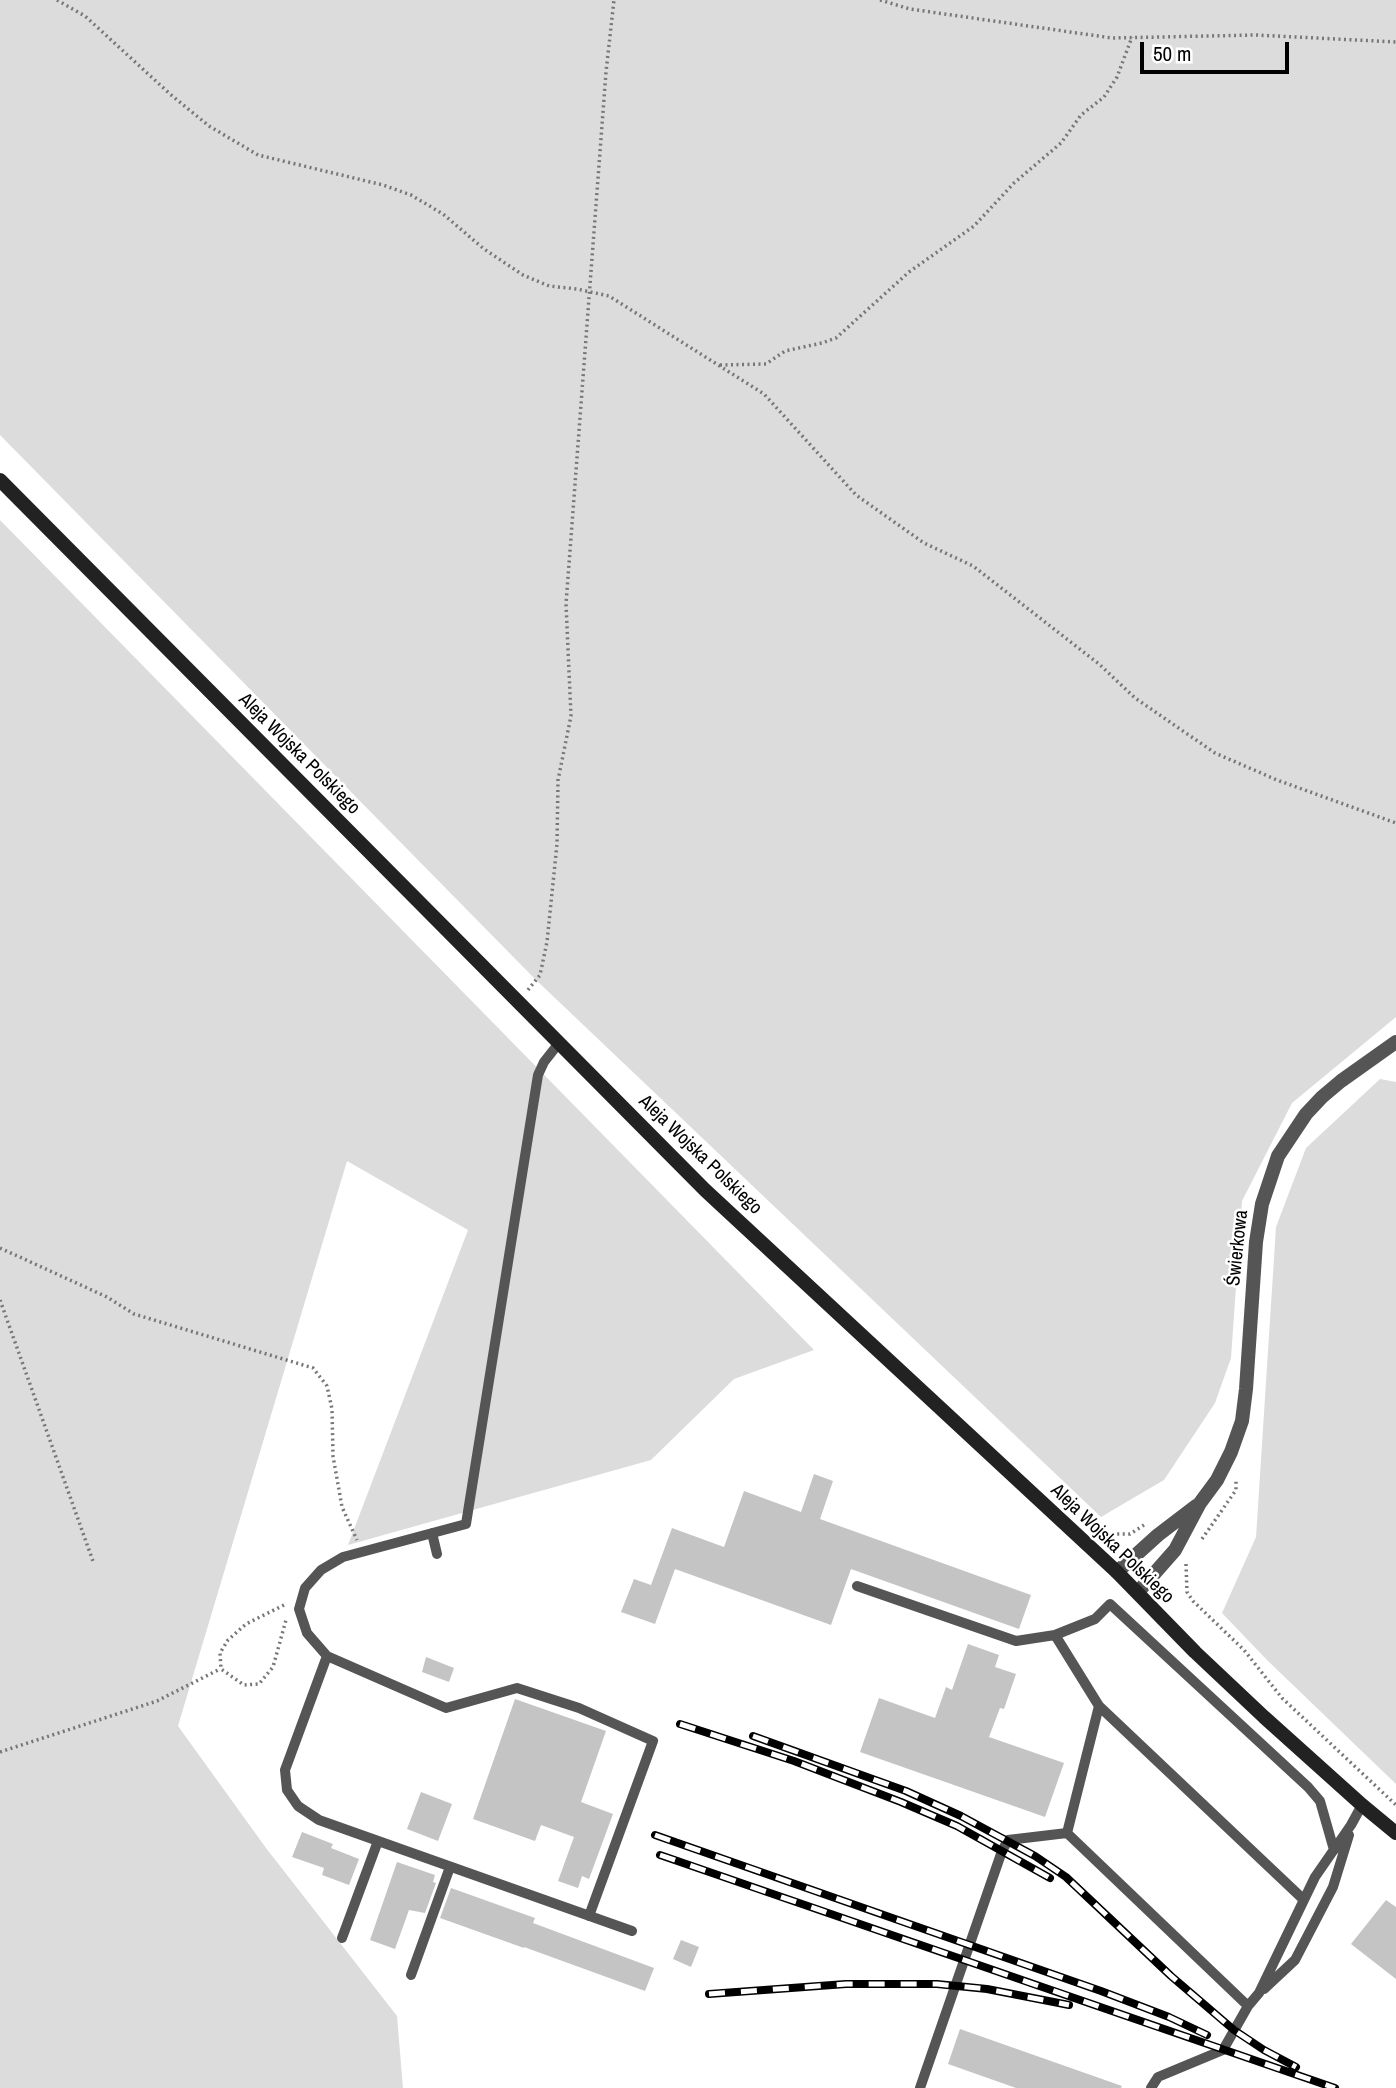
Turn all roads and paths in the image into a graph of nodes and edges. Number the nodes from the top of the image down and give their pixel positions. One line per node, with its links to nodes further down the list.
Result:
1 (57, 0): 6 (path)
2 (614, 0): 6 (path)
3 (880, 0): 4 (path)
4 (1132, 37): 5 (path); 7 (path)
5 (1396, 42)
6 (590, 292): 7 (path); 10 (path)
7 (718, 365): 9 (path)
8 (0, 480): 10 (main road, Aleja Wojska Polskiego)
9 (1396, 823)
10 (516, 1000): 12 (main road, Aleja Wojska Polskiego)
11 (1396, 1042): 15 (street, Świerkowa)
12 (559, 1043): 17 (main road, Aleja Wojska Polskiego); 19 (lane)
13 (0, 1248): 21 (path)
14 (0, 1300): 24 (path)
15 (1227, 1461): 16 (street, Świerkowa); 20 (path)
16 (1200, 1503): 25 (street); 27 (street)
17 (1066, 1525): 18 (path); 25 (main road, Aleja Wojska Polskiego)
18 (1152, 1529)
19 (432, 1533): 21 (lane); 22 (lane)
20 (1201, 1540)
21 (362, 1552): 28 (lane)
22 (437, 1554)
23 (1182, 1556): 35 (path)
24 (94, 1564)
25 (1117, 1572): 27 (main road, Aleja Wojska Polskiego)
26 (857, 1586): 29 (lane)
27 (1138, 1592): 34 (main road, Aleja Wojska Polskiego)
28 (298, 1599): 30 (lane); 31 (path); 31 (path)
29 (1055, 1635): 32 (lane); 40 (lane)
30 (327, 1656): 39 (lane); 43 (lane)
31 (221, 1669): 33 (path)
32 (1099, 1706): 37 (lane); 42 (lane)
33 (0, 1752)
34 (1362, 1805): 36 (lane); 38 (main road, Aleja Wojska Polskiego)
35 (1396, 1805)
36 (1351, 1825): 40 (lane); 47 (lane)
37 (1067, 1833): 48 (lane); 49 (lane)
38 (1396, 1833)
39 (378, 1842): 41 (lane); 45 (lane)
40 (1334, 1850): 42 (lane)
41 (450, 1867): 43 (lane); 46 (lane)
42 (1303, 1899): 47 (lane)
43 (589, 1916): 44 (lane)
44 (632, 1931)
45 (342, 1938)
46 (411, 1975)
47 (1259, 1993): 48 (lane)
48 (1248, 2006): 50 (lane)
49 (920, 2088)
50 (1151, 2088)

